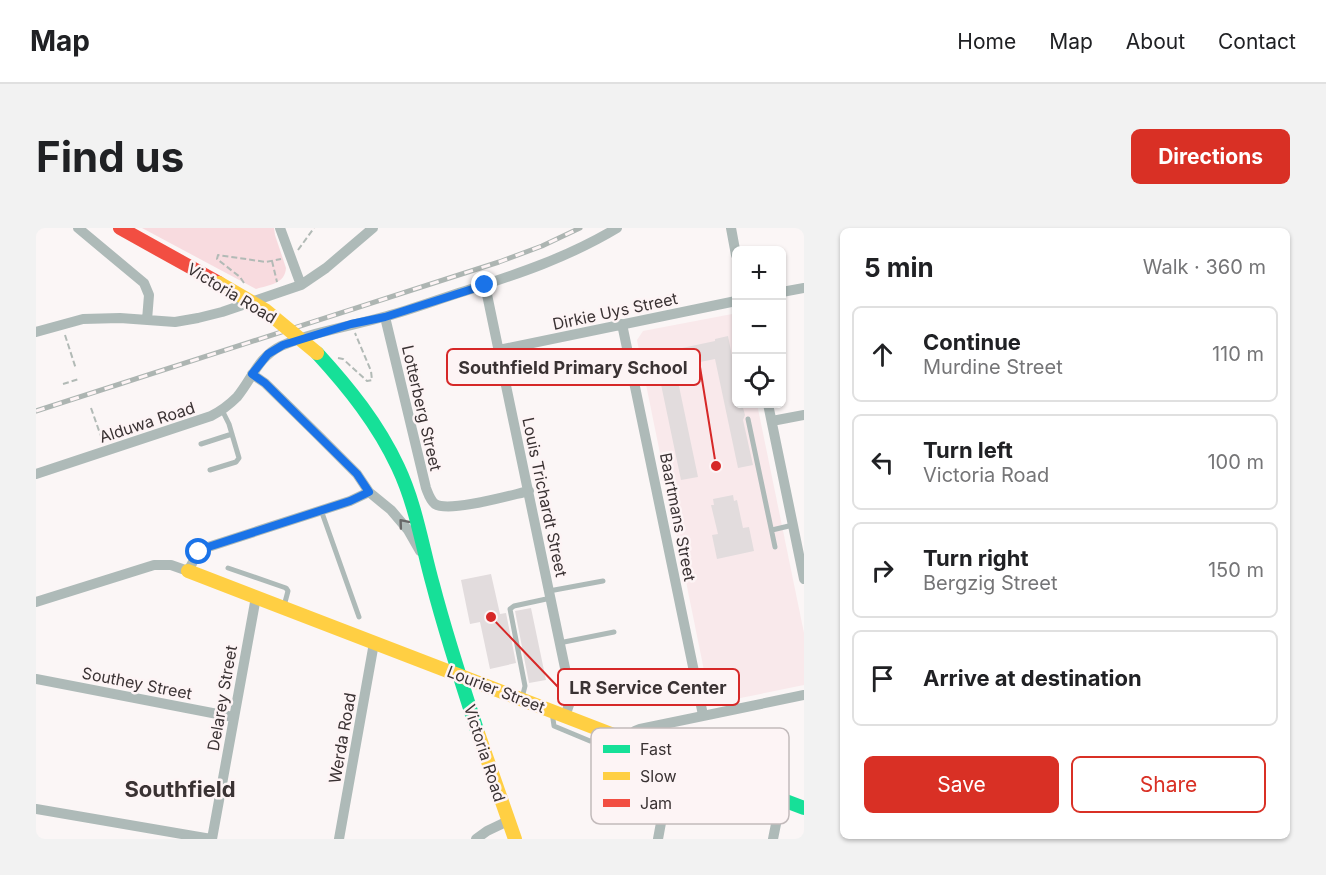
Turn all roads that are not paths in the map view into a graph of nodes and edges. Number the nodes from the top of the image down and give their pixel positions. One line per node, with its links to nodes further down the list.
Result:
1 (78, 228): 16 (street)
2 (120, 228): 37 (street, Victoria Road, bridge)
3 (280, 228): 10 (street)
4 (353, 228): 8 (street)
5 (373, 228): 8 (street)
6 (617, 228): 11 (street, Alduwa Road)
7 (731, 228): 9 (street)
8 (360, 238): 10 (street)
9 (734, 246)
10 (301, 285): 16 (street)
11 (485, 285): 15 (street, Alduwa Road); 19 (street, Louis Trichardt Street)
12 (804, 288): 13 (street)
13 (786, 291)
14 (732, 302): 17 (street, Dirkie Uys Street)
15 (385, 317): 20 (street, Alduwa Road); 30 (street, Lotterberg Street)
16 (147, 321): 18 (street)
17 (622, 324): 19 (street, Dirkie Uys Street); 57 (street, Baartmans Street)
18 (36, 332)
19 (499, 350): 30 (street, Louis Trichardt Street)
20 (252, 374): 22 (street, Alduwa Road); 31 (street, Victoria Road)
21 (769, 408): 25 (street)
22 (222, 410): 26 (lane); 29 (street, Alduwa Road)
23 (804, 415): 25 (street)
24 (748, 419): 34 (lane)
25 (772, 421): 33 (street)
26 (232, 434): 27 (lane); 28 (lane)
27 (201, 444)
28 (210, 470)
29 (36, 474)
30 (529, 491): 42 (street, Louis Trichardt Street)
31 (369, 492): 32 (street); 37 (street, Victoria Road, one-way to 31)
32 (321, 510): 39 (street); 46 (lane)
33 (793, 525): 34 (lane); 35 (street)
34 (772, 530): 36 (lane)
35 (801, 545): 40 (street)
36 (775, 548)
37 (426, 563): 50 (street, Victoria Road)
38 (228, 568): 45 (lane)
39 (188, 571): 43 (street, Lourier Street); 44 (street)
40 (804, 579)
41 (603, 581): 42 (lane)
42 (550, 595): 49 (street, Louis Trichardt Street); 55 (lane)
43 (256, 597): 45 (street, Lourier Street); 58 (street, Delarey Street)
44 (36, 602)
45 (283, 608): 48 (street, Lourier Street)
46 (360, 617)
47 (614, 632): 49 (lane)
48 (374, 643): 50 (street, Lourier Street); 68 (street, Werda Road)
49 (559, 643): 53 (street, Louis Trichardt Street)
50 (460, 676): 55 (street, Lourier Street); 64 (street, Victoria Road)
51 (659, 678): 53 (lane)
52 (36, 680): 58 (street, Southey Street)
53 (570, 692): 56 (street, Louis Trichardt Street)
54 (804, 695): 57 (street)
55 (522, 699): 56 (street, Lourier Street)
56 (559, 713): 59 (street, Lourier Street)
57 (703, 716): 60 (street)
58 (233, 717): 67 (street, Delarey Street)
59 (597, 728)
60 (646, 728)
61 (789, 802): 62 (street, Lourier Street)
62 (804, 808)
63 (36, 809): 67 (street)
64 (508, 821): 69 (street); 70 (street, Victoria Road)
65 (661, 824): 71 (street)
66 (776, 824): 72 (street)
67 (211, 839)
68 (339, 839)
69 (476, 839)
70 (514, 839)
71 (658, 839)
72 (773, 839)

